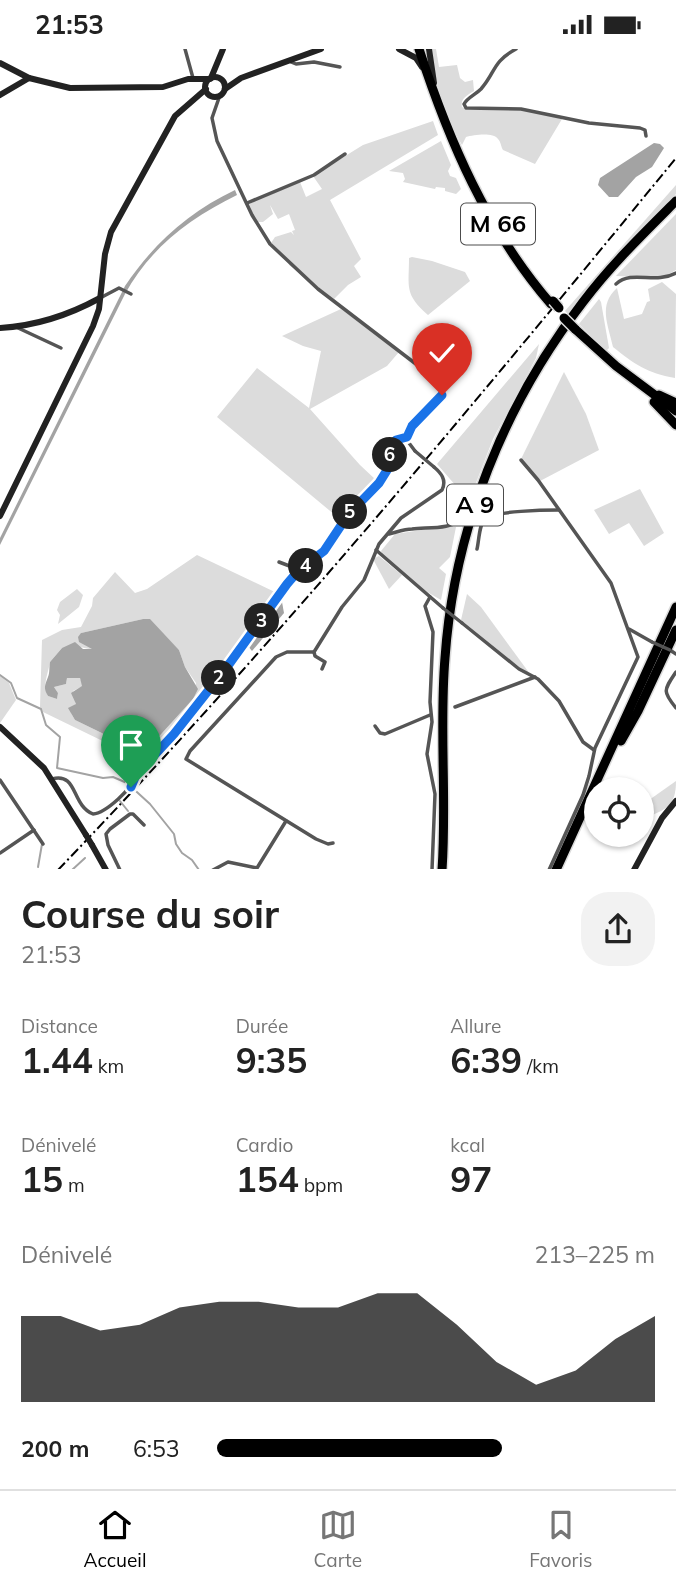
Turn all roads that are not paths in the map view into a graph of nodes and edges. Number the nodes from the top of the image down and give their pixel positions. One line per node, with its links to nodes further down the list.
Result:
1 (185, 49): 12 (street)
2 (222, 49): 14 (main road)
3 (321, 49): 8 (main road)
4 (399, 49): 13 (main road, M 66)
5 (421, 49): 13 (highway, M 66)
6 (429, 49): 13 (main road, M 66)
7 (516, 49): 16 (street)
8 (290, 61): 10 (street); 14 (main road)
9 (0, 63): 11 (main road)
10 (340, 67)
11 (29, 78): 12 (main road); 15 (main road)
12 (196, 78): 14 (main road)
13 (431, 81): 27 (highway, M 66, bridge)
14 (214, 86): 19 (street); 24 (main road)
15 (0, 95)
16 (646, 136)
17 (345, 154): 19 (street)
18 (676, 201): 76 (highway, A 9)
19 (247, 203): 32 (street)
20 (676, 208): 77 (highway, A 9)
21 (676, 273): 22 (street)
22 (616, 284)
23 (130, 293): 24 (street)
24 (100, 298): 25 (main road); 36 (main road)
25 (16, 327): 26 (main road); 28 (street)
26 (0, 328)
27 (576, 328): 29 (highway, M 66); 30 (highway, M 66)
28 (61, 348)
29 (628, 376): 30 (highway, M 66); 31 (highway)
30 (676, 407)
31 (676, 425)
32 (407, 437): 37 (street, bridge); 43 (street)
33 (521, 460): 35 (street)
34 (465, 499): 37 (street)
35 (559, 510): 38 (street); 47 (street)
36 (0, 516)
37 (388, 535): 39 (street)
38 (477, 549)
39 (376, 550): 40 (street); 41 (street)
40 (381, 554): 41 (street); 44 (street)
41 (373, 556): 50 (street)
42 (279, 562): 43 (street)
43 (299, 570): 62 (street)
44 (430, 597): 53 (street, bridge); 56 (street)
45 (676, 607): 79 (highway)
46 (676, 620): 59 (highway)
47 (627, 627): 49 (street, bridge); 60 (street)
48 (676, 630): 59 (highway)
49 (674, 651)
50 (314, 652): 51 (street); 65 (street)
51 (322, 669)
52 (676, 672): 55 (street)
53 (535, 677): 54 (street); 60 (street)
54 (455, 708)
55 (676, 708)
56 (430, 715): 57 (street); 75 (street)
57 (374, 726)
58 (0, 727): 62 (main road)
59 (621, 742): 61 (highway)
60 (594, 750): 78 (street)
61 (605, 777)
62 (52, 779): 72 (main road, bridge)
63 (0, 780): 68 (street)
64 (676, 801): 81 (main road)
65 (286, 820): 69 (street); 74 (street)
66 (584, 823): 80 (highway)
67 (144, 825): 73 (street)
68 (34, 829): 70 (street); 71 (street)
69 (333, 843)
70 (43, 844)
71 (0, 853)
72 (105, 869)
73 (120, 869)
74 (215, 869)
75 (432, 869)
76 (445, 869)
77 (445, 869)
78 (549, 869)
79 (556, 869)
80 (562, 869)
81 (634, 869)

